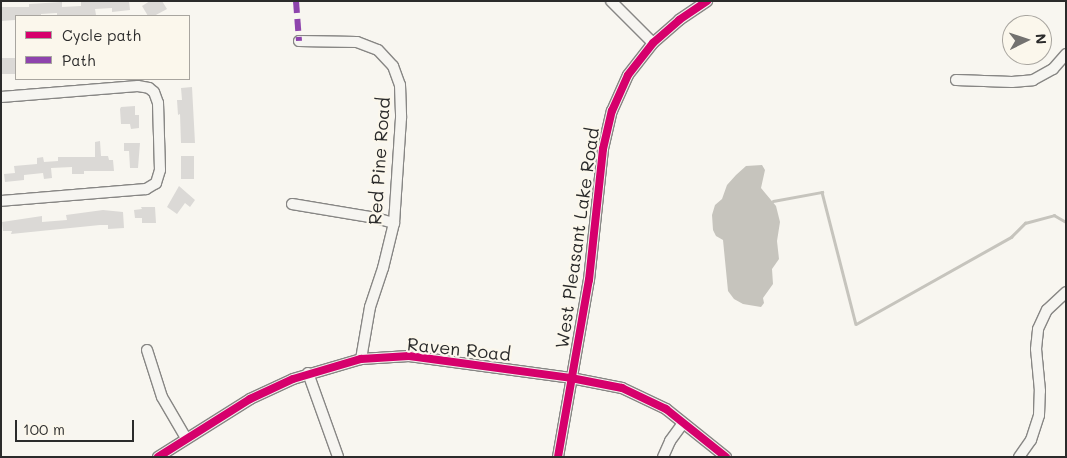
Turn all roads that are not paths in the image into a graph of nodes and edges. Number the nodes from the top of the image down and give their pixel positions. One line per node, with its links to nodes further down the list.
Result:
1 (611, 1): 4 (street)
2 (707, 1): 4 (street, West Pleasant Lake Road)
3 (299, 41): 10 (street, Red Pine Road)
4 (652, 43): 15 (street, West Pleasant Lake Road)
5 (1066, 54): 6 (street)
6 (956, 80)
7 (1, 97): 8 (street)
8 (1, 201)
9 (292, 204): 10 (street)
10 (394, 223): 13 (street, Red Pine Road)
11 (1066, 292): 23 (street)
12 (147, 350): 17 (street)
13 (361, 359): 14 (street, Raven Road); 15 (street, Raven Road)
14 (308, 373): 17 (street, Raven Road); 19 (street)
15 (571, 378): 16 (street, Raven Road); 20 (street, West Pleasant Lake Road)
16 (683, 423): 21 (street); 22 (street, Raven Road)
17 (186, 438): 18 (street, Raven Road)
18 (158, 457)
19 (338, 457)
20 (558, 457)
21 (663, 457)
22 (726, 457)
23 (1019, 457)

